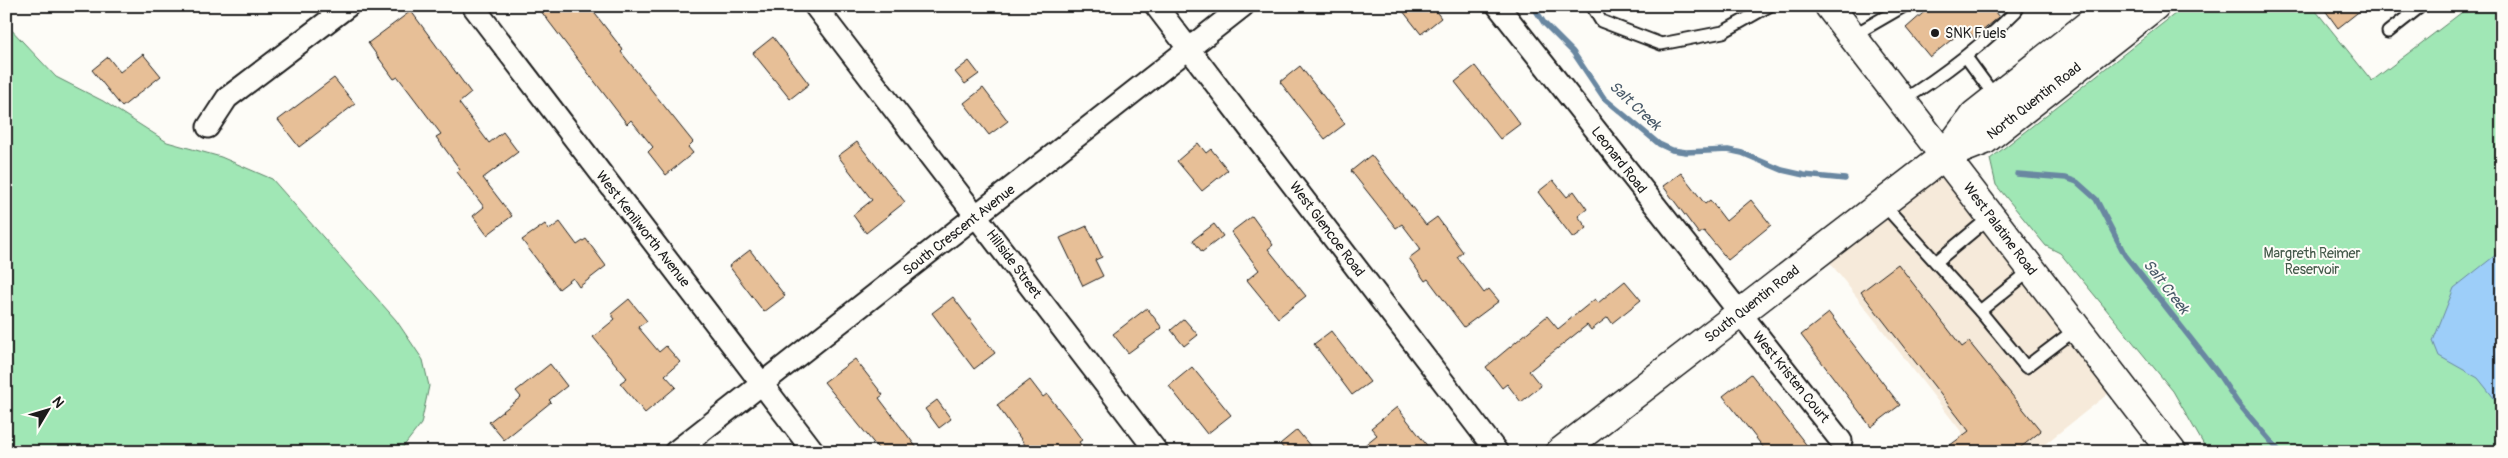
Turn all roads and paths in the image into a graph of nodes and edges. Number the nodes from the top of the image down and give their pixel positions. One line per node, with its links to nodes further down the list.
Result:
1 (348, 6): 21 (street)
2 (472, 6): 31 (street, West Kenilworth Avenue)
3 (815, 6): 24 (street, Hillside Street)
4 (1156, 6): 17 (street, West Glencoe Road)
5 (1243, 6): 17 (street, South Crescent Avenue)
6 (1498, 6): 29 (street, Leonard Road)
7 (1592, 6): 8 (lane)
8 (1769, 6)
9 (1829, 6): 16 (main road, West Palatine Road)
10 (1904, 6): 16 (lane)
11 (2014, 6): 18 (lane)
12 (2112, 6): 19 (main road, North Quentin Road)
13 (2155, 6): 22 (main road, North Quentin Road)
14 (2421, 6): 15 (lane)
15 (2388, 32)
16 (1852, 36): 20 (main road, West Palatine Road)
17 (1188, 48): 24 (street, South Crescent Avenue); 37 (street, West Glencoe Road)
18 (1966, 57): 19 (lane); 20 (lane)
19 (1996, 98): 22 (main road, North Quentin Road)
20 (1902, 101): 22 (main road, West Palatine Road)
21 (208, 128)
22 (1944, 156): 23 (main road, South Quentin Road); 25 (main road, West Palatine Road)
23 (1883, 204): 26 (lane); 29 (main road, South Quentin Road)
24 (977, 216): 31 (street, South Crescent Avenue); 36 (street, Hillside Street)
25 (1990, 217): 26 (lane); 27 (main road, West Palatine Road)
26 (1936, 262): 28 (lane)
27 (2031, 270): 28 (lane); 30 (main road, West Palatine Road)
28 (1980, 311): 30 (lane)
29 (1740, 314): 32 (street, West Kristen Court); 38 (main road, South Quentin Road)
30 (2076, 329): 33 (main road, West Palatine Road)
31 (762, 384): 34 (street, South Crescent Avenue); 35 (street, West Kenilworth Avenue)
32 (1841, 441)
33 (2164, 449)
34 (675, 452)
35 (814, 452)
36 (1156, 452)
37 (1497, 452)
38 (1560, 452)

